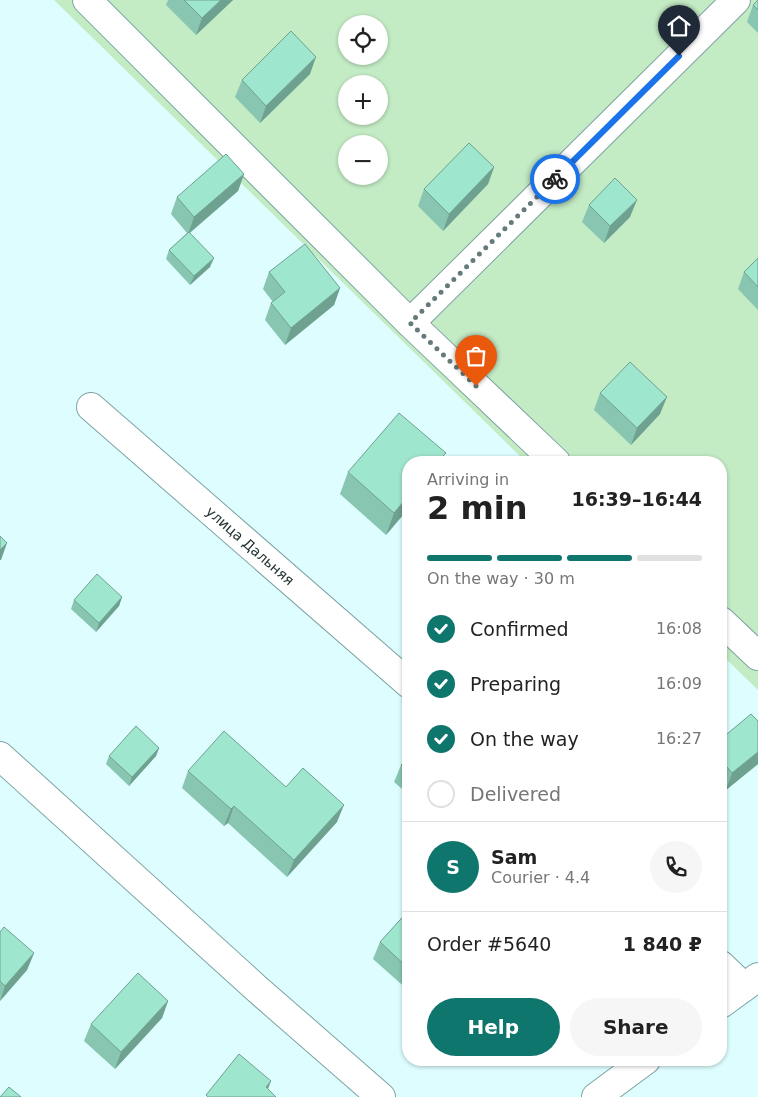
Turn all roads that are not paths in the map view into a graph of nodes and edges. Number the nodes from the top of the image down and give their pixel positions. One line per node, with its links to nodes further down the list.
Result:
1 (87, 0): 3 (street)
2 (736, 0): 3 (street)
3 (410, 323): 5 (street)
4 (91, 407): 8 (street, улица Дальняя)
5 (550, 456)
6 (727, 627): 7 (street)
7 (758, 656)
8 (402, 678)
9 (0, 756): 14 (street)
10 (727, 968): 11 (street)
11 (751, 982): 12 (street)
12 (727, 1000)
13 (638, 1066): 15 (street)
14 (381, 1097)
15 (596, 1097)

